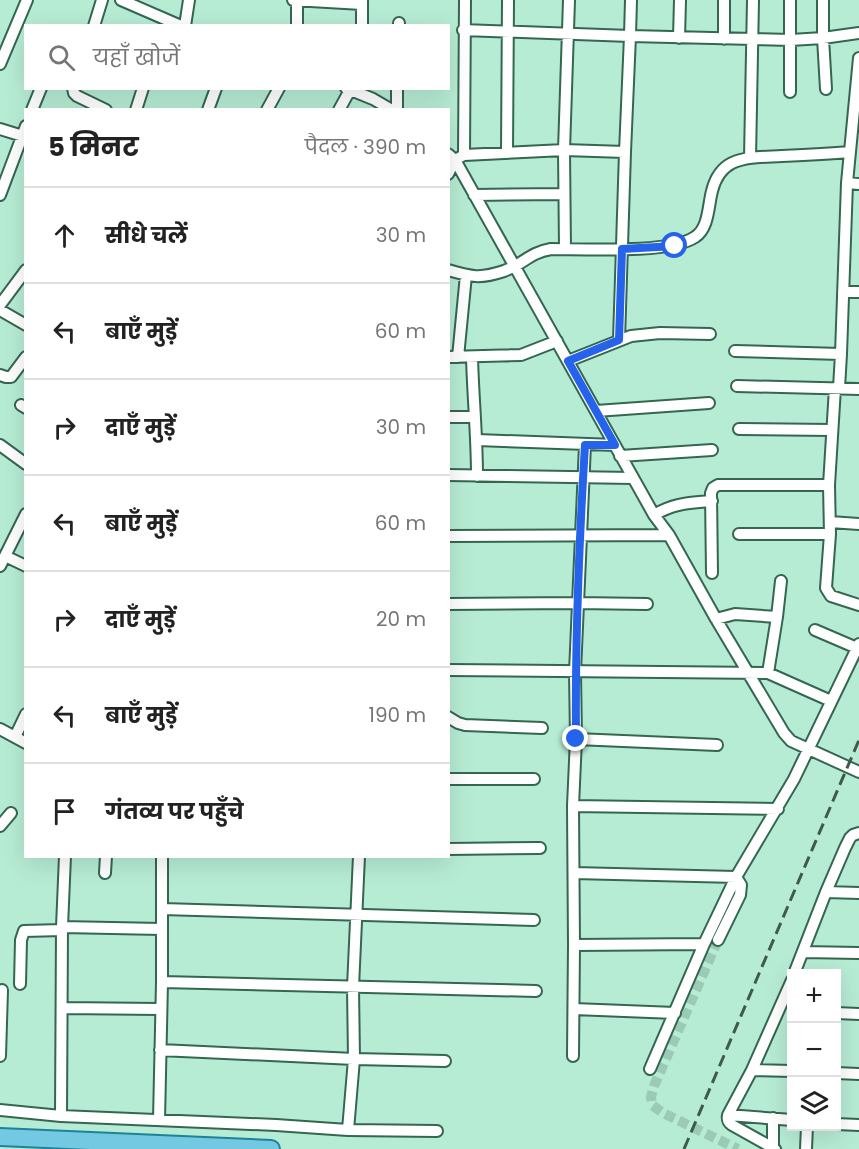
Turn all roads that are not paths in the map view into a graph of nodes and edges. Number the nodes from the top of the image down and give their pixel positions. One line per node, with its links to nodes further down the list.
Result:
1 (27, 0): 33 (street)
2 (102, 0): 18 (street)
3 (121, 0): 17 (street)
4 (189, 0): 19 (street)
5 (293, 0): 6 (street)
6 (297, 0): 16 (street); 20 (street)
7 (465, 0): 22 (street)
8 (508, 0): 23 (street)
9 (569, 0): 24 (street)
10 (631, 0): 26 (street)
11 (680, 0): 27 (street)
12 (724, 0): 28 (street)
13 (753, 0): 29 (street)
14 (790, 0): 31 (street)
15 (823, 0): 30 (street)
16 (362, 2): 21 (street)
17 (165, 22)
18 (95, 24)
19 (183, 24)
20 (297, 24)
21 (362, 24)
22 (463, 30): 23 (street); 59 (street)
23 (507, 31): 24 (street); 56 (street)
24 (568, 33): 26 (street); 55 (street)
25 (859, 33): 30 (street)
26 (630, 36): 27 (street); 57 (street)
27 (678, 38): 28 (street)
28 (724, 39): 29 (street)
29 (753, 39): 31 (street); 60 (street)
30 (823, 39): 31 (street); 34 (street)
31 (791, 40): 43 (street)
32 (859, 58): 52 (street)
33 (0, 64)
34 (826, 89)
35 (40, 90): 44 (street)
36 (73, 90): 45 (street)
37 (142, 90): 46 (street)
38 (215, 90): 47 (street)
39 (278, 90): 48 (street)
40 (348, 90): 49 (street)
41 (398, 90): 51 (street)
42 (361, 91): 50 (street)
43 (790, 92)
44 (33, 108)
45 (102, 108)
46 (137, 108)
47 (209, 108)
48 (268, 108)
49 (340, 108)
50 (389, 108)
51 (397, 108)
52 (856, 125): 58 (street)
53 (0, 129): 54 (street)
54 (24, 133): 64 (street)
55 (564, 150): 56 (street); 57 (street); 63 (street)
56 (507, 152): 59 (street)
57 (625, 152): 67 (street)
58 (850, 152): 60 (street); 61 (street)
59 (456, 156): 65 (street)
60 (750, 158): 67 (street)
61 (847, 183): 62 (street); 72 (street)
62 (859, 184)
63 (564, 194): 65 (street); 66 (street)
64 (0, 195)
65 (474, 195): 68 (street)
66 (565, 249): 67 (street); 68 (street)
67 (622, 249): 78 (street)
68 (515, 267): 71 (street); 79 (street)
69 (450, 271): 71 (street)
70 (24, 273): 74 (street)
71 (466, 275): 82 (street)
72 (843, 292): 73 (street); 81 (street)
73 (859, 292)
74 (0, 305)
75 (0, 310): 76 (street)
76 (24, 324)
77 (711, 334): 78 (street)
78 (619, 340): 85 (street)
79 (557, 341): 83 (street); 85 (street)
80 (735, 351): 81 (street)
81 (841, 354): 88 (street)
82 (453, 357): 83 (street)
83 (472, 357): 93 (street)
84 (24, 360): 86 (street)
85 (568, 361): 91 (street)
86 (0, 375)
87 (737, 386): 88 (street)
88 (837, 388): 89 (street); 95 (street)
89 (859, 389)
90 (709, 403): 91 (street)
91 (596, 411): 99 (street)
92 (450, 417): 93 (street)
93 (474, 417): 96 (street)
94 (739, 429): 95 (street)
95 (832, 430): 107 (street)
96 (477, 440): 98 (street); 104 (street)
97 (0, 445): 102 (street)
98 (585, 445): 99 (street); 105 (street)
99 (615, 445): 101 (street)
100 (712, 450): 101 (street)
101 (620, 456): 106 (street)
102 (24, 463)
103 (450, 475): 104 (street)
104 (477, 476): 105 (street)
105 (583, 477): 106 (street); 116 (street)
106 (633, 478): 109 (street)
107 (829, 484): 108 (street); 111 (street)
108 (712, 501): 109 (street); 120 (street)
109 (654, 515): 117 (street)
110 (24, 518): 118 (street)
111 (830, 522): 112 (street); 114 (street)
112 (859, 524)
113 (739, 534): 114 (street)
114 (830, 534): 125 (street)
115 (450, 536): 116 (street)
116 (581, 536): 117 (street); 122 (street)
117 (669, 536): 127 (street)
118 (3, 561): 119 (street)
119 (24, 566)
120 (712, 573)
121 (781, 581): 126 (street)
122 (577, 603): 123 (street); 124 (street); 131 (street)
123 (450, 604)
124 (647, 604)
125 (859, 605)
126 (777, 617): 127 (street); 133 (street)
127 (716, 619): 132 (street)
128 (815, 630): 129 (street)
129 (858, 646): 134 (street)
130 (450, 670): 131 (street)
131 (575, 672): 132 (street); 140 (street)
132 (748, 673): 133 (street); 143 (street)
133 (768, 673): 134 (street)
134 (831, 701): 143 (street)
135 (24, 718): 139 (street)
136 (450, 718): 137 (street)
137 (543, 728)
138 (0, 729): 139 (street)
139 (15, 737): 141 (street)
140 (576, 739): 142 (street); 147 (street)
141 (24, 742)
142 (717, 745)
143 (810, 749): 144 (street); 148 (street)
144 (859, 772)
145 (450, 779): 146 (street)
146 (534, 779)
147 (573, 806): 148 (street); 159 (street)
148 (778, 809): 160 (street)
149 (11, 813): 150 (street)
150 (0, 826)
151 (859, 834): 161 (street)
152 (540, 848): 153 (street)
153 (450, 849)
154 (65, 858): 166 (street)
155 (106, 858): 158 (street)
156 (162, 858): 163 (street)
157 (359, 858): 164 (street)
158 (105, 873)
159 (574, 873): 160 (street); 170 (street)
160 (736, 878): 168 (street); 169 (street)
161 (826, 892): 162 (street); 171 (street)
162 (859, 893)
163 (162, 909): 164 (street); 167 (street)
164 (357, 915): 165 (street); 176 (street)
165 (534, 920)
166 (62, 929): 167 (street); 175 (street); 180 (street)
167 (161, 929): 174 (street)
168 (718, 940)
169 (704, 944): 170 (street); 184 (street)
170 (574, 945): 182 (street)
171 (803, 952): 172 (street); 173 (street)
172 (859, 953)
173 (796, 969)
174 (162, 982): 176 (street); 181 (street)
175 (20, 984)
176 (353, 987): 178 (street); 191 (street)
177 (2, 990): 189 (street)
178 (536, 991)
179 (787, 992): 183 (street)
180 (62, 1008): 181 (street); 200 (street)
181 (160, 1009): 188 (street)
182 (574, 1009): 184 (street); 190 (street)
183 (779, 1011): 185 (street); 194 (street)
184 (675, 1012): 193 (street)
185 (787, 1012)
186 (841, 1013): 187 (street)
187 (859, 1014)
188 (160, 1050): 191 (street); 203 (street)
189 (0, 1056)
190 (573, 1056)
191 (354, 1059): 192 (street); 206 (street)
192 (445, 1061)
193 (650, 1069)
194 (752, 1070): 195 (street); 199 (street)
195 (787, 1071)
196 (841, 1073): 197 (street)
197 (859, 1074)
198 (0, 1110): 200 (street)
199 (728, 1115): 201 (street); 210 (street)
200 (62, 1116): 203 (street)
201 (773, 1118): 202 (street); 210 (street)
202 (787, 1119)
203 (159, 1120): 206 (street)
204 (841, 1124): 205 (street)
205 (859, 1125)
206 (348, 1130): 207 (street)
207 (437, 1131)
208 (807, 1131): 212 (street)
209 (0, 1137): 211 (main road)
210 (774, 1148)
211 (272, 1149)
212 (806, 1149)

